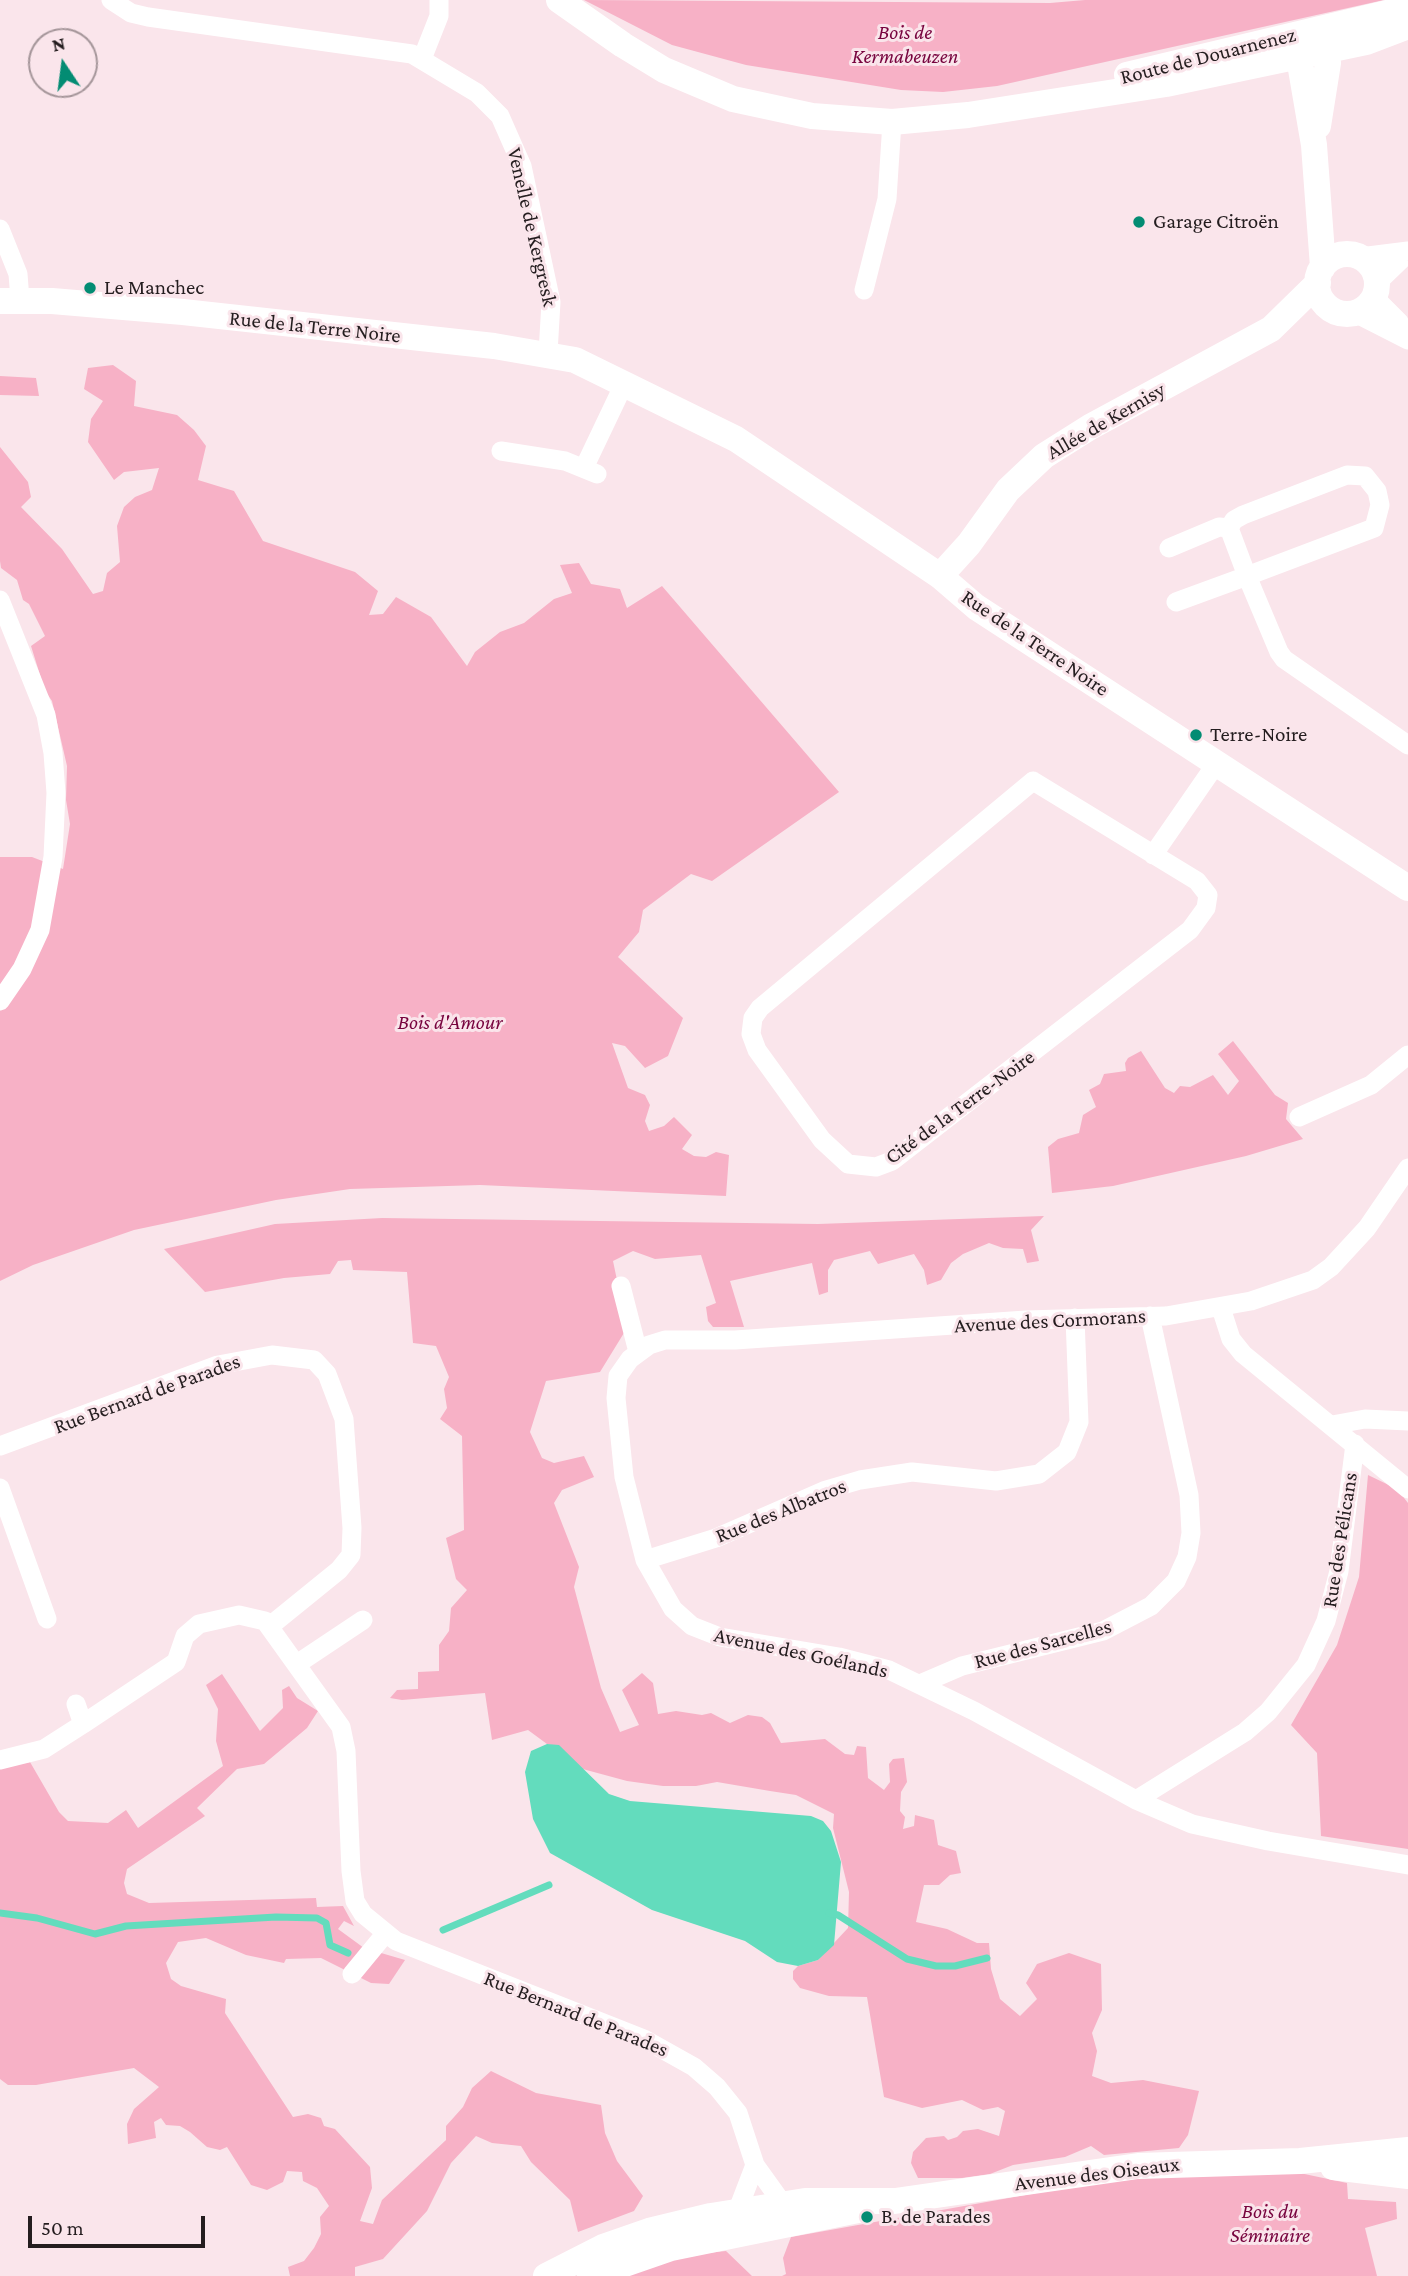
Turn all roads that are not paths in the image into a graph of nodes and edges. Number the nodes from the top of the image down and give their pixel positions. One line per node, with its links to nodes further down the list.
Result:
1 (111, 0): 9 (street, Venelle de Kergresk)
2 (439, 0): 9 (street)
3 (559, 0): 13 (street, Route de Douarnenez)
4 (1408, 8): 6 (street, Route de Douarnenez)
5 (1408, 26): 7 (street, Route de Douarnenez)
6 (1326, 39): 7 (street, Route de Douarnenez); 8 (street, Route de Douarnenez); 11 (street)
7 (1366, 41): 11 (street)
8 (1298, 46): 10 (street, Route de Douarnenez); 11 (street); 12 (street, Route de Douarnenez)
9 (422, 60): 24 (street, Venelle de Kergresk)
10 (1258, 65): 11 (street); 12 (street, Route de Douarnenez)
11 (1316, 99): 14 (street)
12 (1009, 109): 13 (street, Route de Douarnenez)
13 (892, 122): 19 (street)
14 (1320, 219): 17 (street); 18 (street)
15 (0, 229): 20 (street)
16 (1408, 252): 17 (street, Allée de Kernisy); 21 (street, Allée de Kernisy)
17 (1354, 256): 18 (street); 21 (street)
18 (1320, 275): 21 (street); 22 (street, Allée de Kernisy)
19 (864, 290)
20 (10, 301): 24 (street, Rue de la Terre Noire)
21 (1360, 301): 22 (street, Allée de Kernisy); 23 (street)
22 (1271, 329): 29 (street, Allée de Kernisy)
23 (1408, 339)
24 (548, 353): 25 (street, Rue de la Terre Noire)
25 (624, 384): 26 (street); 29 (street, Rue de la Terre Noire)
26 (501, 451)
27 (1229, 528): 28 (street); 30 (street); 30 (street)
28 (1169, 548)
29 (940, 576): 34 (street, Rue de la Terre Noire)
30 (1248, 576): 32 (street); 33 (street)
31 (0, 600): 37 (street)
32 (1176, 603)
33 (1408, 745)
34 (1216, 764): 35 (street); 36 (street, Rue de la Terre Noire)
35 (1153, 855): 35 (street, Cité de la Terre-Noire)
36 (1408, 888)
37 (0, 1001)
38 (1408, 1055): 39 (street)
39 (1298, 1117)
40 (1408, 1168): 42 (street, Avenue des Cormorans)
41 (621, 1286): 45 (street)
42 (1221, 1308): 43 (street, Avenue des Cormorans); 47 (street)
43 (1150, 1316): 44 (street, Avenue des Cormorans); 57 (street, Rue des Sarcelles)
44 (1075, 1318): 45 (street, Avenue des Cormorans); 52 (street, Rue des Albatros)
45 (638, 1352): 52 (street, Avenue des Goélands)
46 (1408, 1421): 47 (street)
47 (1332, 1425): 48 (street)
48 (1354, 1444): 51 (street); 61 (street, Rue des Pélicans)
49 (0, 1446): 55 (street, Rue Bernard de Parades)
50 (0, 1489): 53 (street)
51 (1408, 1489)
52 (645, 1560): 57 (street, Avenue des Goélands)
53 (47, 1619)
54 (363, 1620): 56 (street)
55 (270, 1626): 56 (street, Rue Bernard de Parades); 59 (street)
56 (297, 1664): 63 (street, Rue Bernard de Parades)
57 (920, 1684): 61 (street, Avenue des Goélands)
58 (76, 1704): 59 (street)
59 (83, 1724): 60 (street)
60 (0, 1760)
61 (1136, 1800): 62 (street, Avenue des Goélands)
62 (1408, 1865)
63 (385, 1934): 64 (street); 67 (street, Rue Bernard de Parades)
64 (352, 1975)
65 (1408, 2150): 66 (street, Avenue des Oiseaux)
66 (1300, 2161): 68 (street, Avenue des Oiseaux); 69 (street, Avenue des Oiseaux)
67 (755, 2165): 70 (street, Rue Bernard de Parades); 71 (street)
68 (1408, 2176)
69 (895, 2201): 70 (street, Avenue des Oiseaux); 71 (street, Avenue des Oiseaux)
70 (783, 2204): 71 (street, Avenue des Oiseaux)
71 (744, 2222): 72 (street, Avenue des Oiseaux); 73 (street, Avenue des Oiseaux)
72 (546, 2276)
73 (590, 2276)

